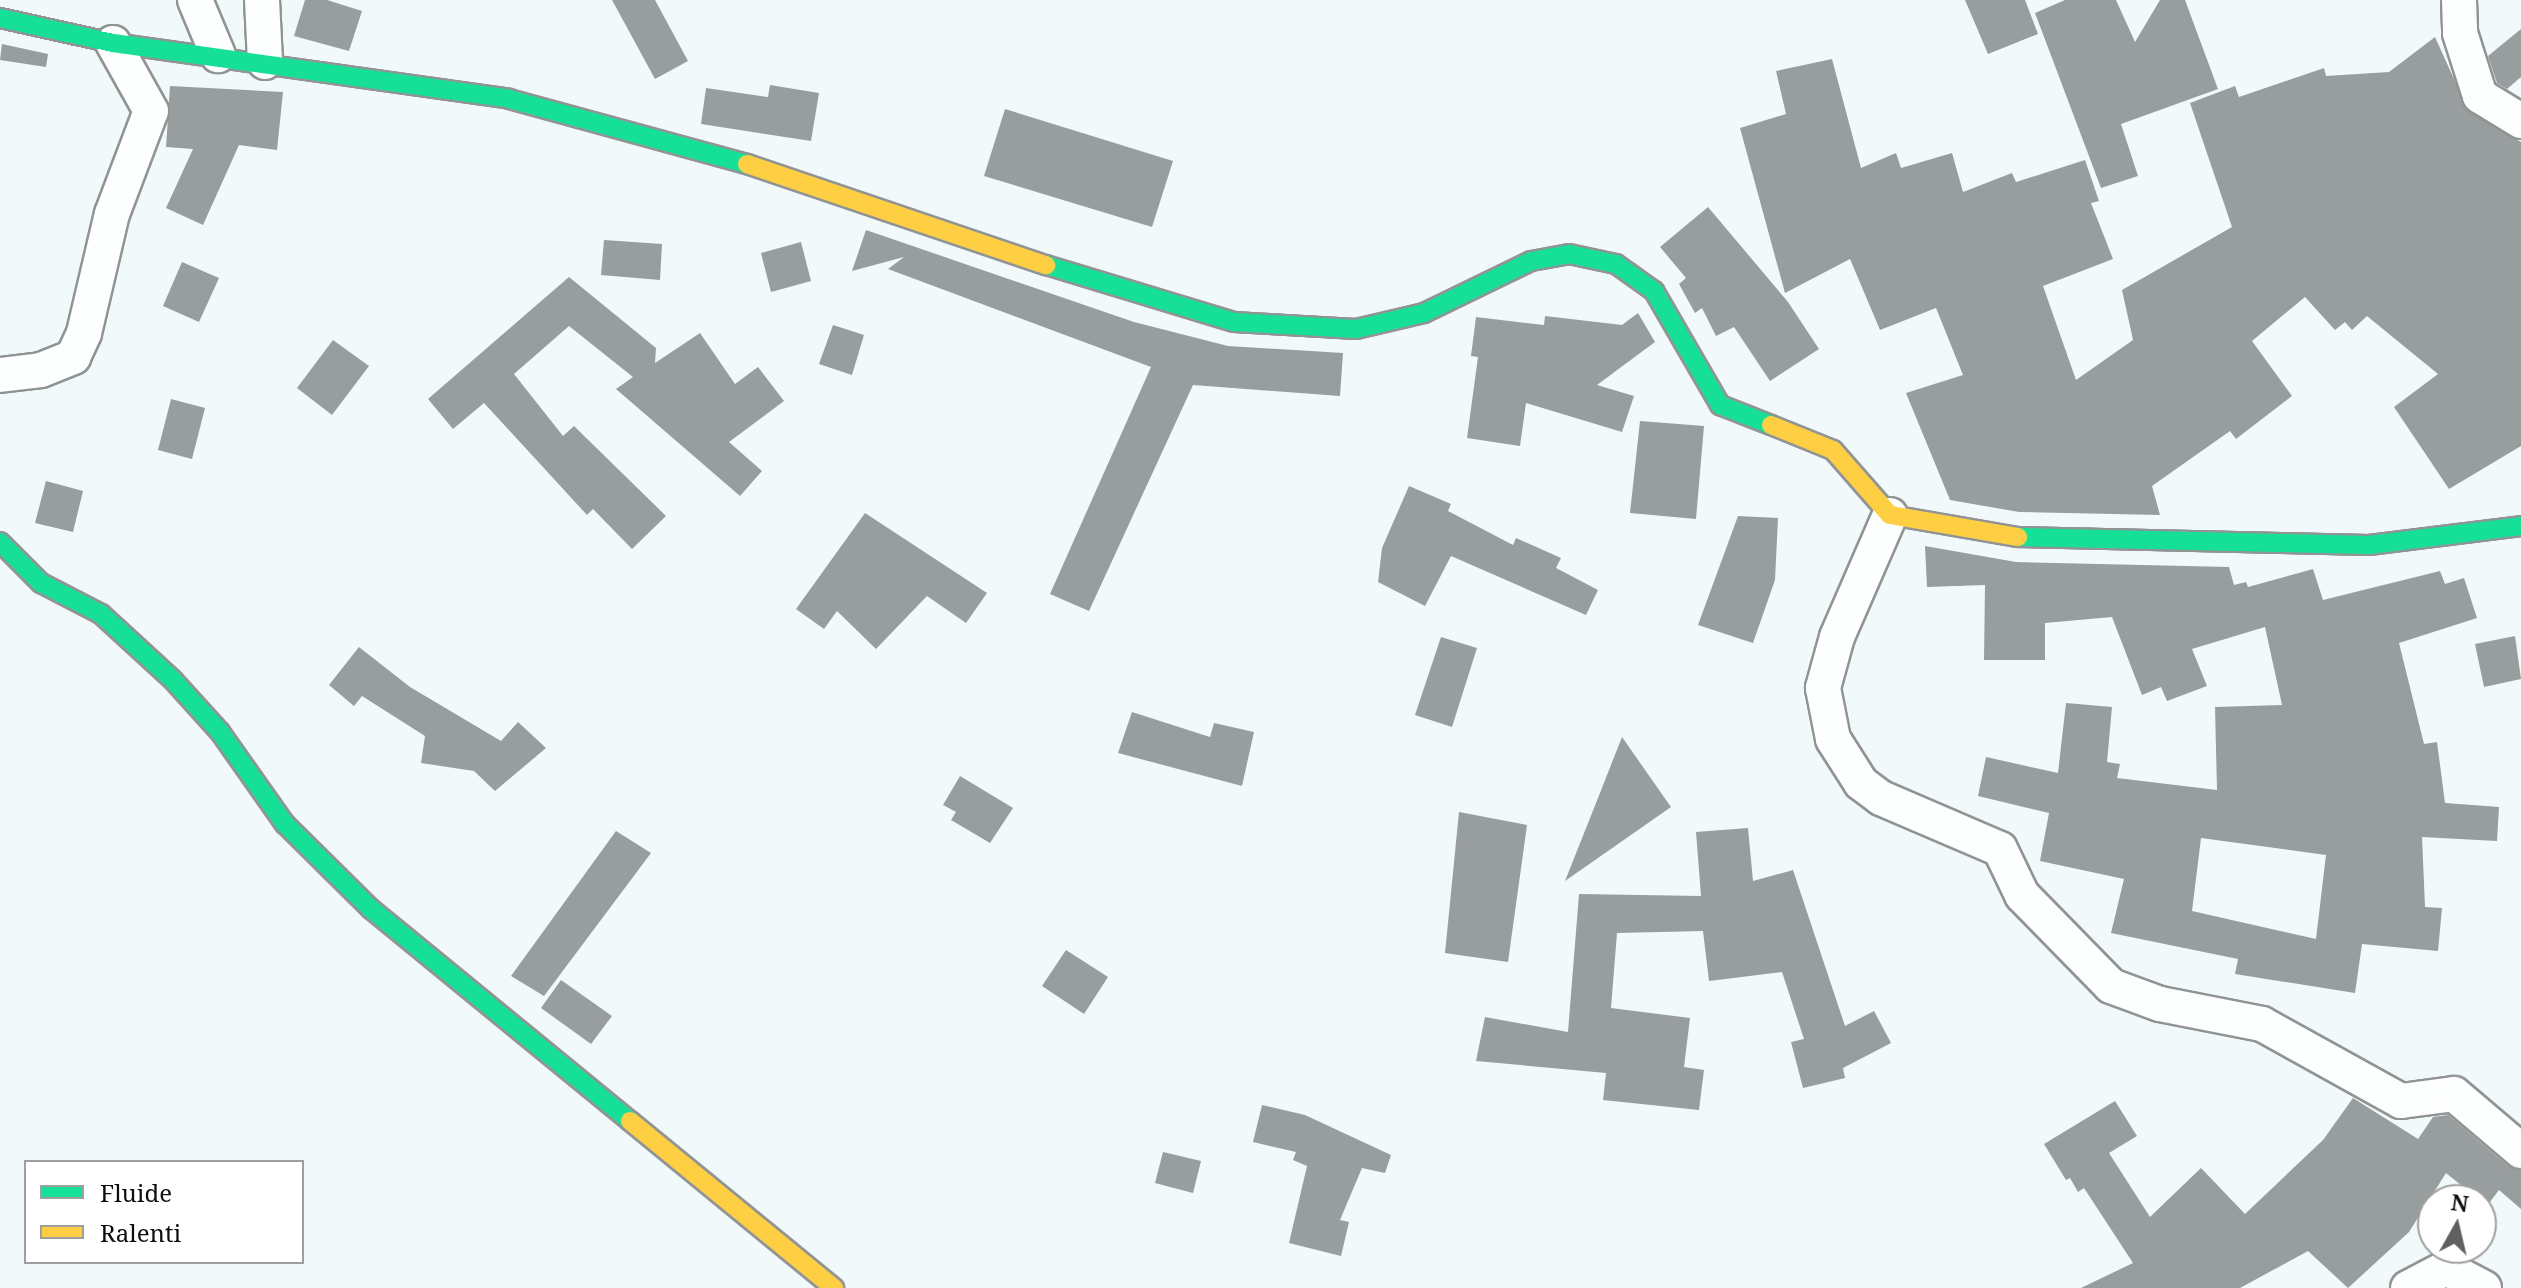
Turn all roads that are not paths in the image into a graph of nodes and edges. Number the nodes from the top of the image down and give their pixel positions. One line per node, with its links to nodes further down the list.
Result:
1 (195, 0): 6 (street)
2 (262, 0): 7 (street)
3 (2459, 0): 8 (street)
4 (0, 18): 5 (street)
5 (113, 43): 6 (street); 9 (street)
6 (218, 55): 7 (street)
7 (265, 62): 10 (street)
8 (2521, 121)
9 (0, 375)
10 (1890, 515): 11 (street); 13 (street)
11 (2521, 526)
12 (0, 542): 14 (street)
13 (2521, 1151)
14 (834, 1288)
15 (2408, 1288): 16 (street)
16 (2484, 1288)

